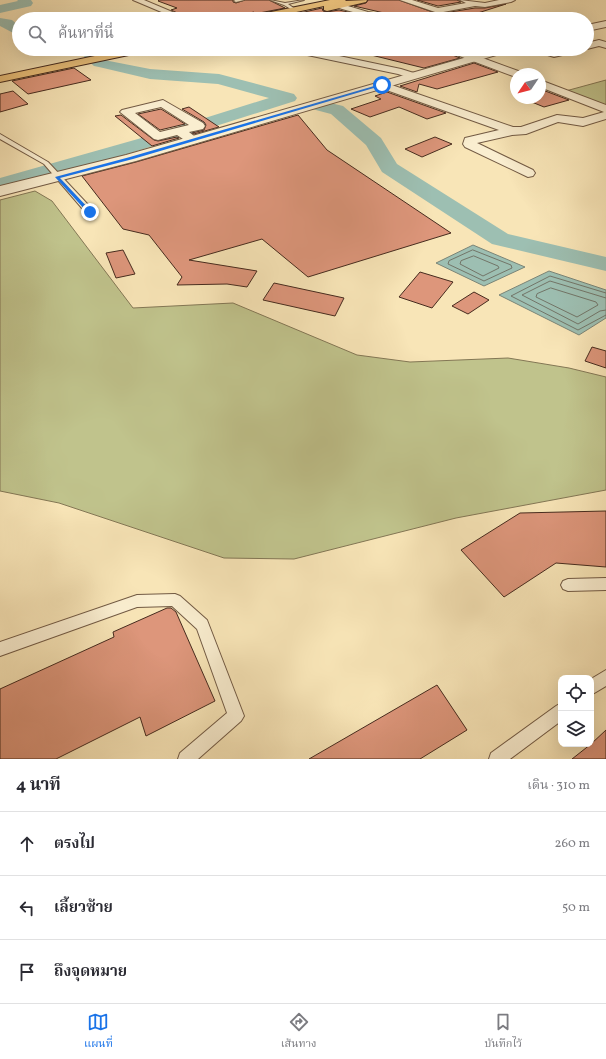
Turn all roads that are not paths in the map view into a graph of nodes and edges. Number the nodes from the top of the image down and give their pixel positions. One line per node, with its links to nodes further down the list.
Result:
1 (137, 0): 15 (street)
2 (242, 0): 10 (lane)
3 (272, 0): 12 (lane)
4 (302, 0): 12 (lane)
5 (325, 0): 11 (lane)
6 (363, 0): 11 (highway)
7 (404, 0): 13 (street)
8 (464, 0): 13 (street)
9 (511, 0): 13 (street)
10 (236, 1)
11 (338, 2): 14 (highway); 17 (highway); 18 (street)
12 (284, 4): 14 (lane)
13 (475, 4)
14 (294, 10): 16 (highway)
15 (167, 12)
16 (284, 12)
17 (305, 12)
18 (362, 12)
19 (606, 24): 20 (street)
20 (594, 27)
21 (594, 29): 22 (street)
22 (606, 32)
23 (594, 44): 24 (street)
24 (606, 45)
25 (65, 56): 33 (highway)
26 (99, 56): 36 (highway)
27 (100, 56): 36 (highway)
28 (102, 56): 36 (highway)
29 (326, 56): 35 (street)
30 (471, 56): 32 (street)
31 (478, 56): 32 (street)
32 (474, 57): 34 (street); 35 (street)
33 (0, 70)
34 (510, 71)
35 (413, 76): 37 (street)
36 (0, 77)
37 (382, 85): 41 (street); 42 (street)
38 (546, 85): 39 (street)
39 (606, 109)
40 (606, 115): 41 (street)
41 (512, 131): 44 (street)
42 (186, 135): 42 (street); 45 (street)
43 (0, 136): 45 (lane)
44 (528, 173)
45 (58, 177): 46 (street); 47 (lane)
46 (0, 191)
47 (90, 212)
48 (568, 584): 49 (lane)
49 (606, 584)
50 (0, 649): 54 (lane)
51 (606, 677): 52 (lane)
52 (594, 686)
53 (558, 713): 55 (lane)
54 (186, 759)
55 (497, 759)

